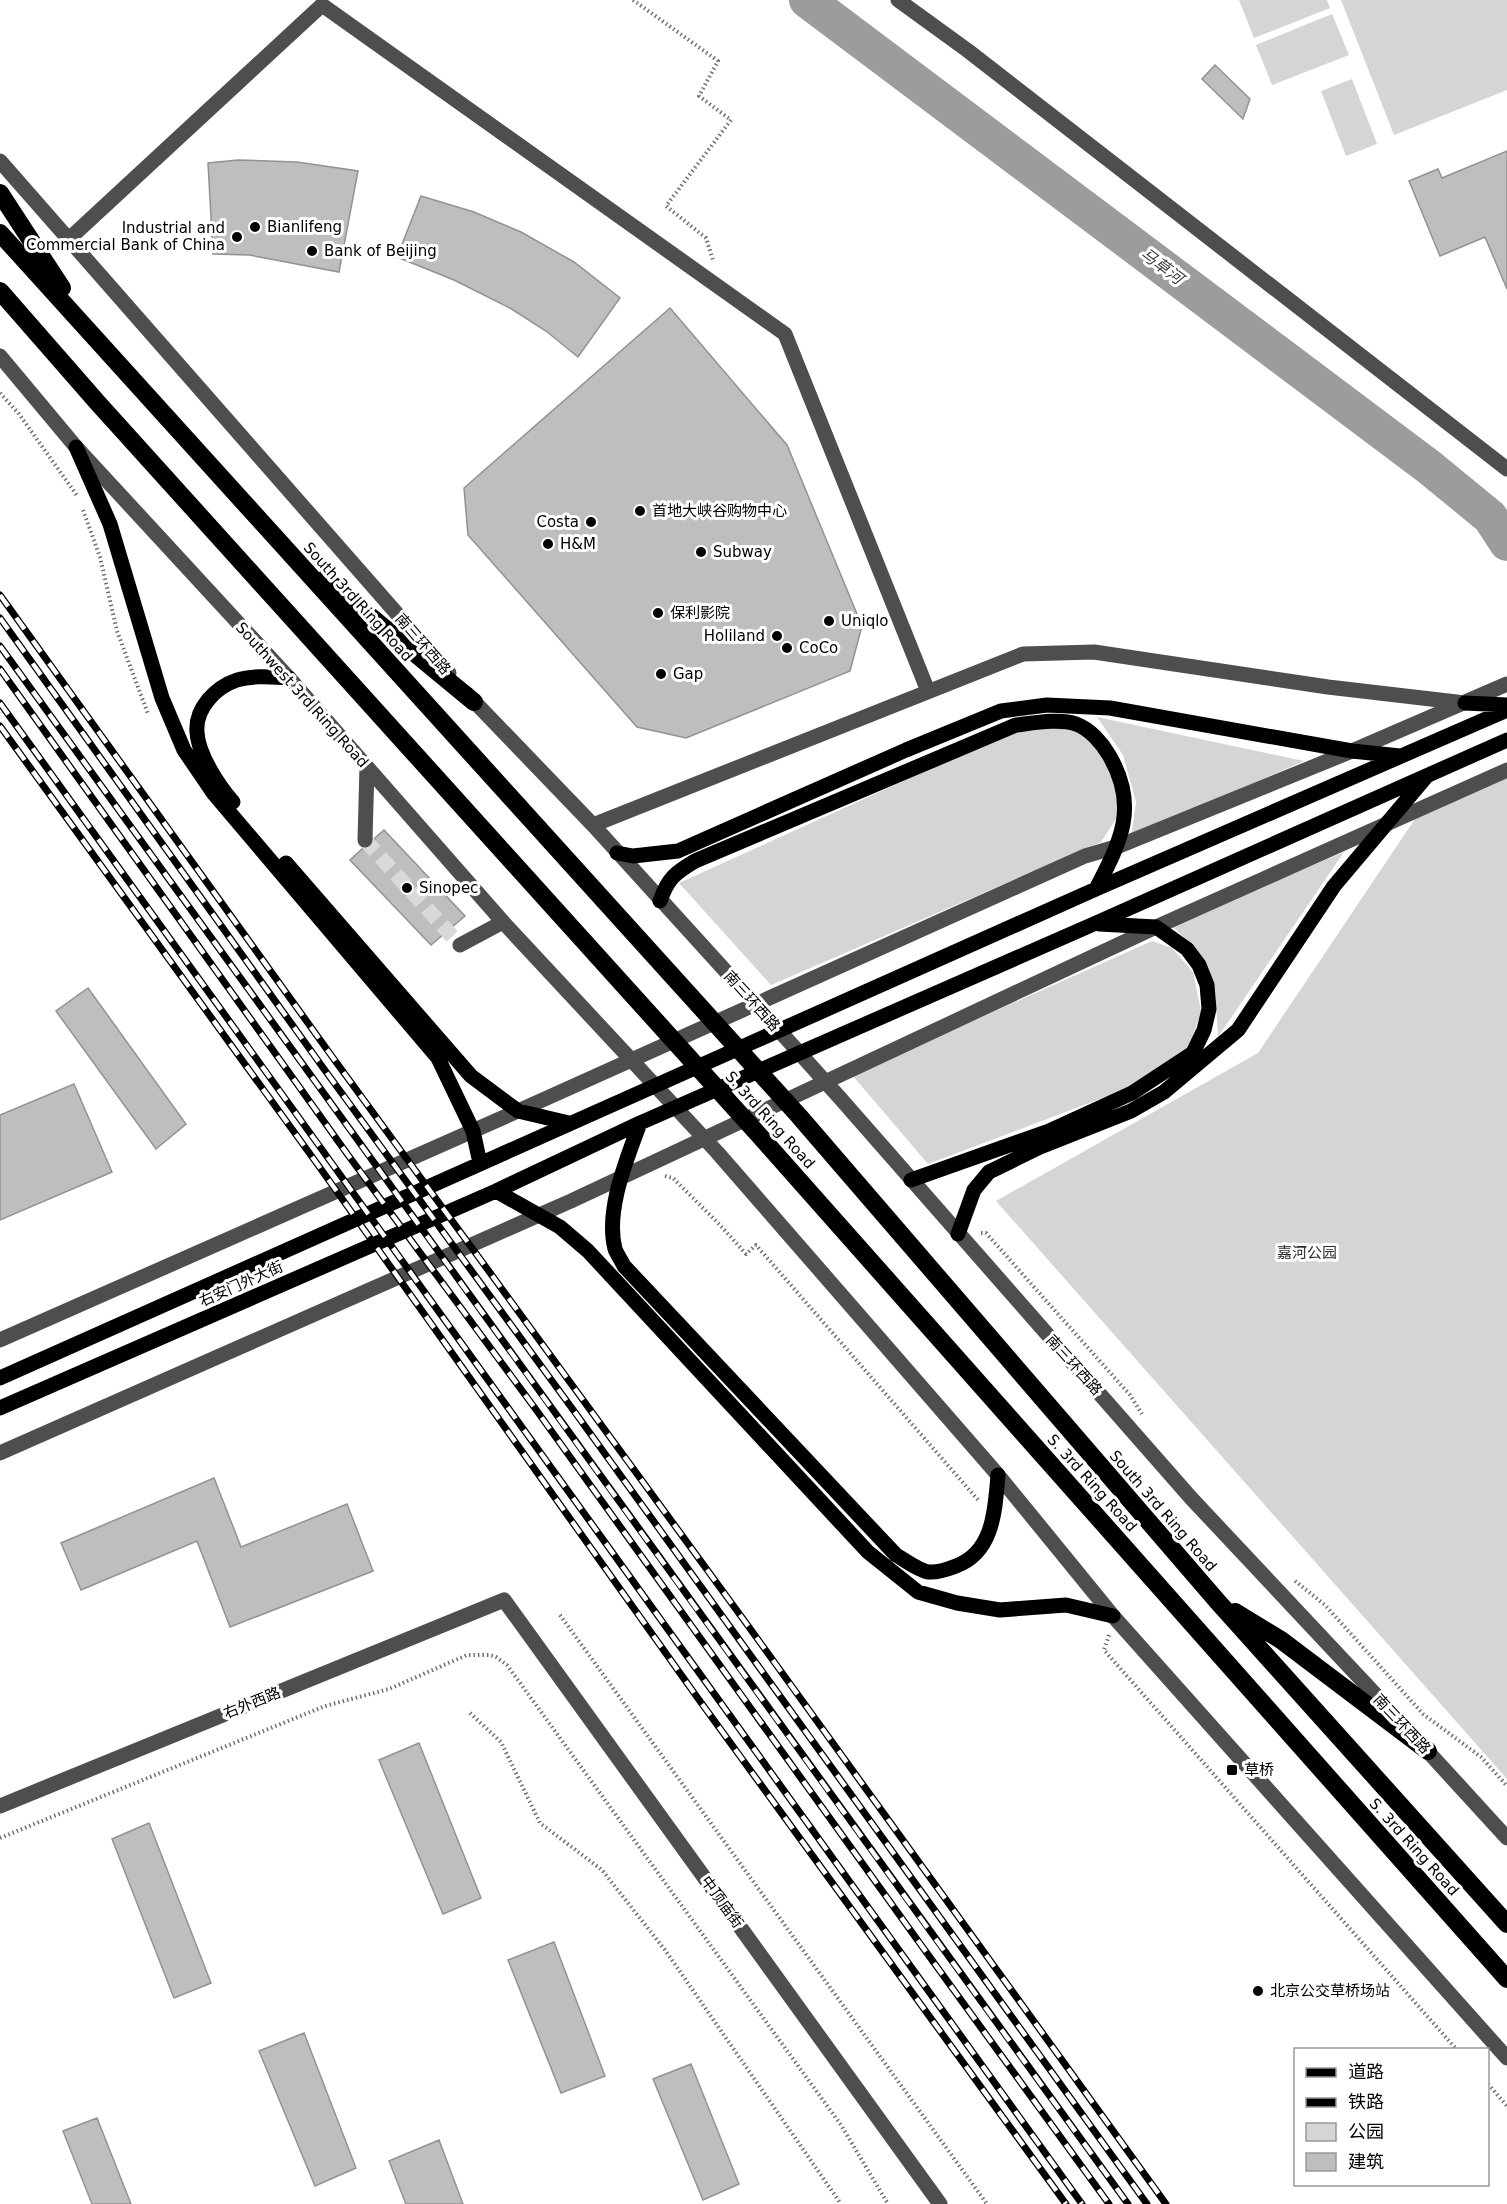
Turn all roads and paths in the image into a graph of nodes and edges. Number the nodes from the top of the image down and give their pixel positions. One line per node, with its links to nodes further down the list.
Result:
1 (633, 0): 8 (path)
2 (898, 0): 14 (street)
3 (323, 3): 7 (street); 8 (street)
4 (0, 161): 7 (street, 南三环西路)
5 (0, 193): 11 (highway)
6 (0, 233): 11 (highway, South 3rd Ring Road)
7 (69, 239): 21 (street, 南三环西路)
8 (706, 277): 20 (street)
9 (0, 291): 75 (highway, S. 3rd Ring Road)
10 (0, 356): 13 (street, Southwest 3rd Ring Road)
11 (124, 371): 17 (highway, South 3rd Ring Road)
12 (0, 393): 15 (path)
13 (76, 447): 18 (street, Southwest 3rd Ring Road); 48 (main road)
14 (1507, 469)
15 (79, 499)
16 (82, 509): 25 (path)
17 (275, 538): 21 (highway); 43 (highway, South 3rd Ring Road)
18 (288, 678): 29 (street, Southwest 3rd Ring Road); 44 (main road)
19 (1507, 684): 22 (street)
20 (928, 691): 22 (street); 33 (street)
21 (474, 702): 33 (street, 南三环西路)
22 (1465, 704): 23 (main road); 27 (street)
23 (1507, 705)
24 (1507, 710): 28 (main road, 右安门外大街)
25 (148, 715)
26 (1507, 740): 31 (main road, 右安门外大街)
27 (1352, 751): 28 (main road); 35 (street); 36 (main road)
28 (1403, 756): 37 (main road, 右安门外大街)
29 (367, 767): 34 (street); 39 (street, Southwest 3rd Ring Road)
30 (1507, 770): 32 (street)
31 (1428, 774): 32 (main road); 40 (main road, 右安门外大街)
32 (1392, 820): 41 (street); 55 (main road)
33 (593, 825): 36 (street, 南三环西路)
34 (365, 840)
35 (1119, 846): 37 (main road); 38 (main road); 44 (street)
36 (617, 853): 38 (street, 南三环西路)
37 (1096, 889): 46 (main road, 右安门外大街)
38 (660, 901): 52 (street, 南三环西路)
39 (503, 922): 42 (street); 61 (street, Southwest 3rd Ring Road)
40 (1096, 923): 41 (main road); 47 (main road, 右安门外大街)
41 (1156, 927): 50 (street); 52 (main road)
42 (460, 945)
43 (690, 994): 45 (highway, S. 3rd Ring Road)
44 (518, 1111): 46 (main road); 48 (street)
45 (799, 1116): 65 (highway, South 3rd Ring Road)
46 (569, 1123): 49 (main road, 右安门外大街)
47 (640, 1124): 50 (main road); 53 (main road, 右安门外大街)
48 (473, 1131): 49 (main road); 56 (street)
49 (480, 1163): 57 (main road, 右安门外大街)
50 (620, 1178): 54 (street); 61 (main road)
51 (673, 1178): 62 (path)
52 (911, 1180): 55 (street, 南三环西路)
53 (496, 1191): 54 (main road); 58 (main road, 右安门外大街)
54 (538, 1216): 60 (street); 67 (main road)
55 (958, 1234): 59 (path); 69 (street, 南三环西路)
56 (0, 1340)
57 (0, 1378)
58 (0, 1408)
59 (1149, 1423)
60 (0, 1453)
61 (998, 1475): 67 (street)
62 (983, 1507)
63 (1295, 1581): 70 (path)
64 (504, 1600): 71 (street, 右外西路); 82 (street, 中顶庙街)
65 (1218, 1602): 69 (highway); 74 (highway, South 3rd Ring Road)
66 (560, 1615): 83 (path)
67 (1113, 1616): 76 (path); 77 (street)
68 (470, 1713): 80 (path)
69 (1428, 1751): 73 (street, 南三环西路)
70 (1507, 1786)
71 (0, 1806)
72 (0, 1838): 81 (path)
73 (1507, 1838)
74 (1507, 1924)
75 (1507, 1979)
76 (1456, 2048)
77 (1507, 2058)
78 (1489, 2085): 79 (path)
79 (1507, 2106)
80 (841, 2204)
81 (888, 2204)
82 (939, 2204)
83 (987, 2204)

